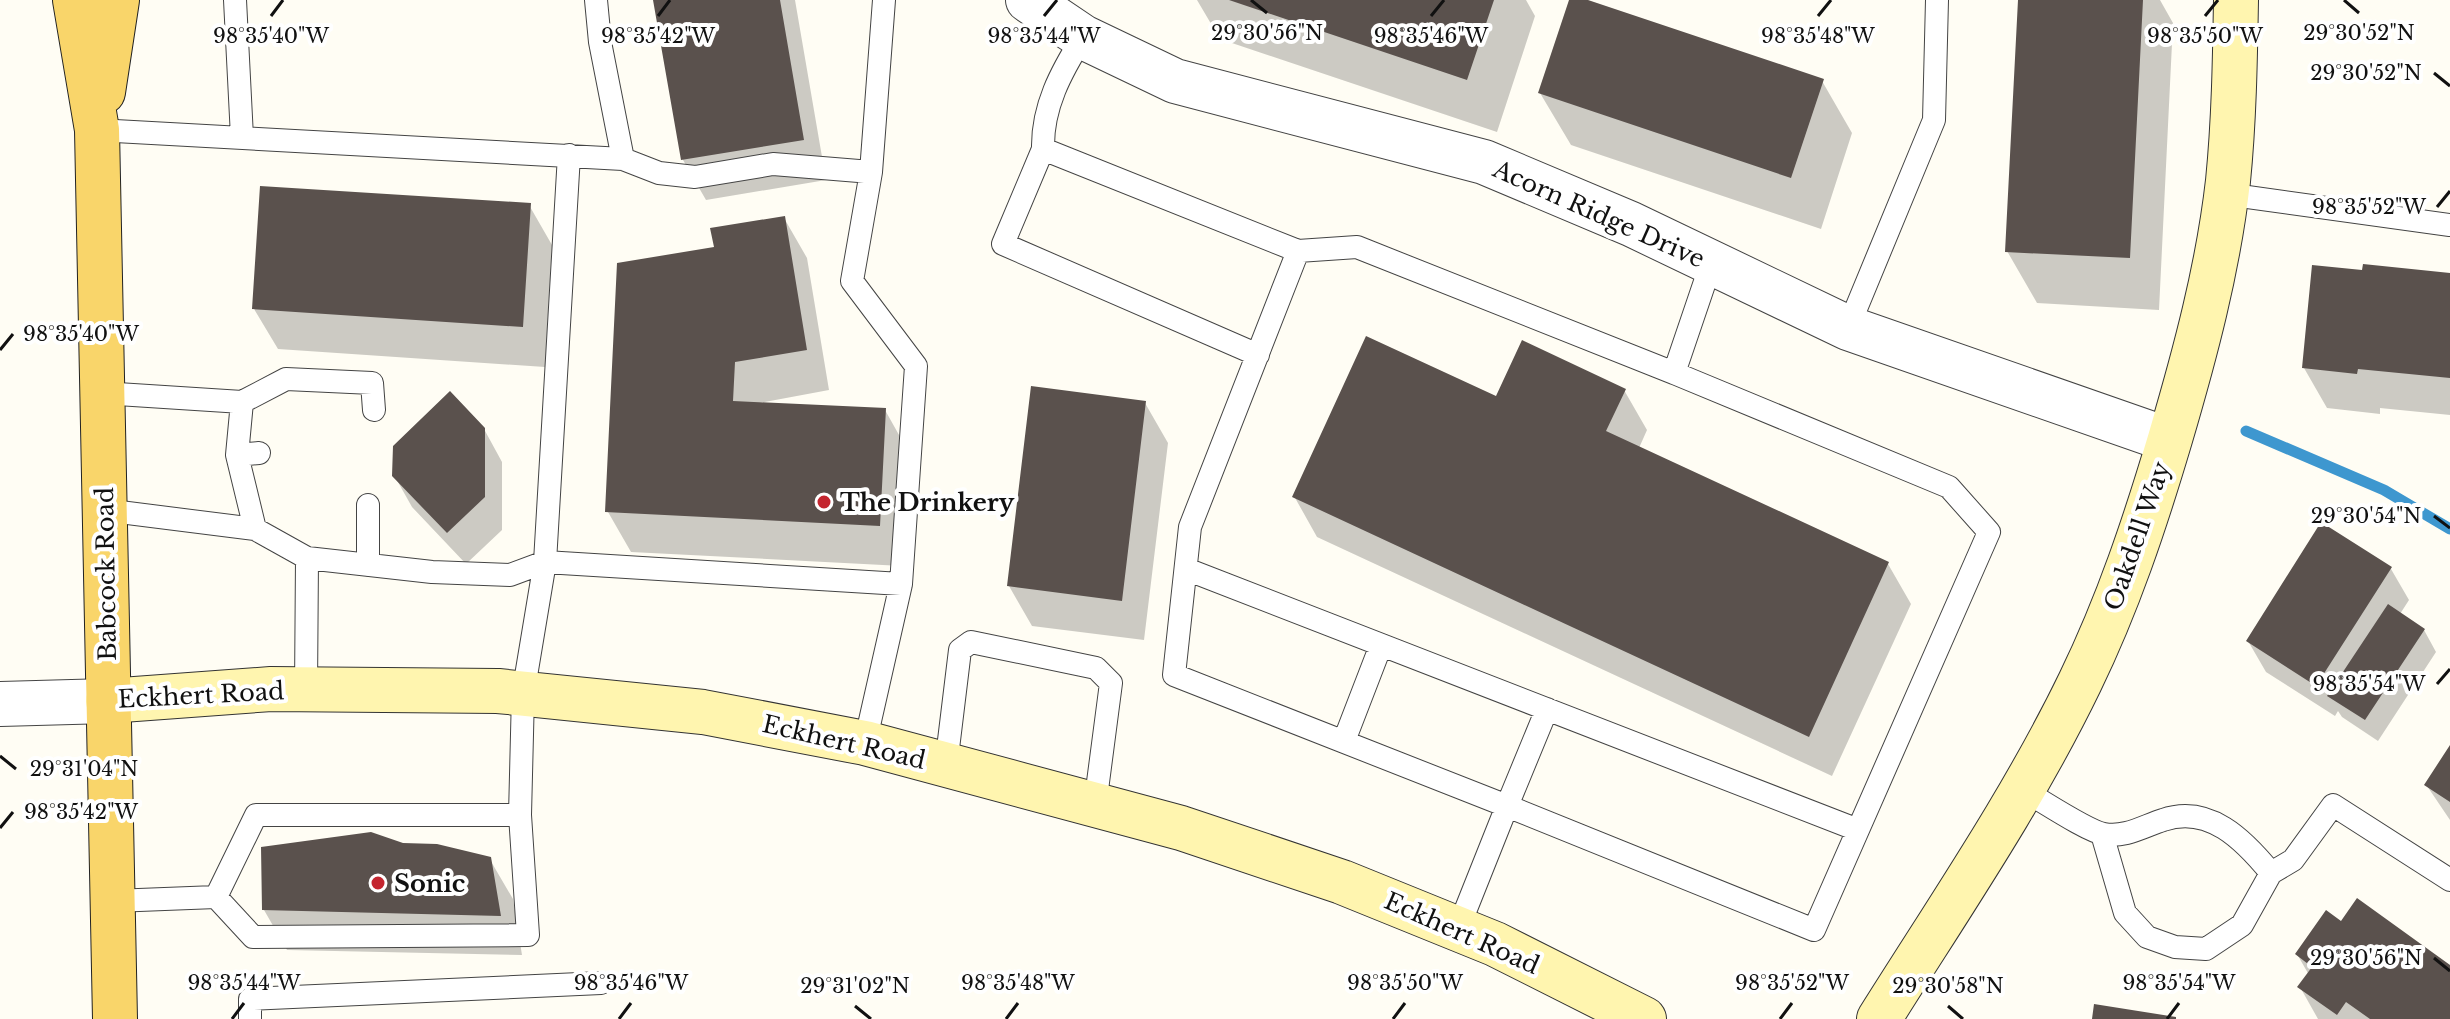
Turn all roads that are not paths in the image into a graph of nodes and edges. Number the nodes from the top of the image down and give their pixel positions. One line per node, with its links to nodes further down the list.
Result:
1 (75, 0): 10 (main road, Babcock Road)
2 (117, 0): 10 (main road, Babcock Road)
3 (235, 0): 11 (lane)
4 (596, 0): 14 (lane)
5 (884, 0): 15 (lane)
6 (1028, 0): 9 (street, Acorn Ridge Drive)
7 (1937, 0): 20 (lane)
8 (2236, 0): 16 (main road, Oakdell Way)
9 (1083, 37): 12 (lane); 19 (street, Acorn Ridge Drive)
10 (97, 130): 11 (lane); 23 (main road, Babcock Road)
11 (242, 137): 13 (lane)
12 (1043, 149): 18 (lane); 21 (lane)
13 (569, 155): 14 (lane); 31 (lane)
14 (623, 159): 15 (lane)
15 (871, 172): 34 (lane)
16 (2226, 194): 17 (lane); 26 (main road, Oakdell Way)
17 (2450, 225)
18 (1298, 251): 21 (lane); 22 (lane)
19 (1711, 264): 20 (street, Acorn Ridge Drive); 22 (lane)
20 (1848, 328): 26 (street, Acorn Ridge Drive)
21 (1258, 355): 33 (lane)
22 (1674, 373): 48 (lane)
23 (102, 393): 24 (lane); 28 (main road, Babcock Road)
24 (242, 402): 25 (lane); 29 (lane)
25 (374, 410)
26 (2169, 440): 44 (main road, Oakdell Way)
27 (368, 505): 32 (lane)
28 (104, 510): 29 (lane); 38 (main road, Babcock Road)
29 (255, 529): 30 (lane)
30 (307, 558): 32 (lane); 36 (lane)
31 (545, 562): 32 (lane); 34 (lane); 37 (lane)
32 (368, 565)
33 (1186, 569): 35 (lane); 41 (lane)
34 (901, 584): 42 (lane)
35 (1381, 645): 40 (lane); 41 (lane)
36 (306, 690): 37 (main road, Eckhert Road); 38 (main road, Eckhert Road)
37 (523, 694): 42 (main road, Eckhert Road); 47 (lane)
38 (108, 701): 39 (street, Eckhert Road); 53 (main road, Babcock Road)
39 (0, 704)
40 (1547, 709): 46 (lane); 48 (lane)
41 (1344, 741): 46 (lane)
42 (865, 743): 43 (main road, Eckhert Road)
43 (946, 765): 45 (main road, Eckhert Road); 45 (lane)
44 (2023, 790): 49 (lane); 59 (main road, Oakdell Way)
45 (1095, 805): 54 (main road, Eckhert Road)
46 (1507, 806): 48 (lane); 54 (lane)
47 (520, 815): 52 (lane); 52 (lane)
48 (1858, 830)
49 (2102, 834): 50 (lane); 50 (lane)
50 (2271, 873): 51 (lane)
51 (2450, 880)
52 (216, 897): 53 (lane)
53 (113, 901): 56 (main road, Babcock Road)
54 (1458, 929): 58 (main road, Eckhert Road)
55 (601, 983): 57 (lane)
56 (115, 1019)
57 (250, 1019)
58 (1644, 1019)
59 (1879, 1019)

